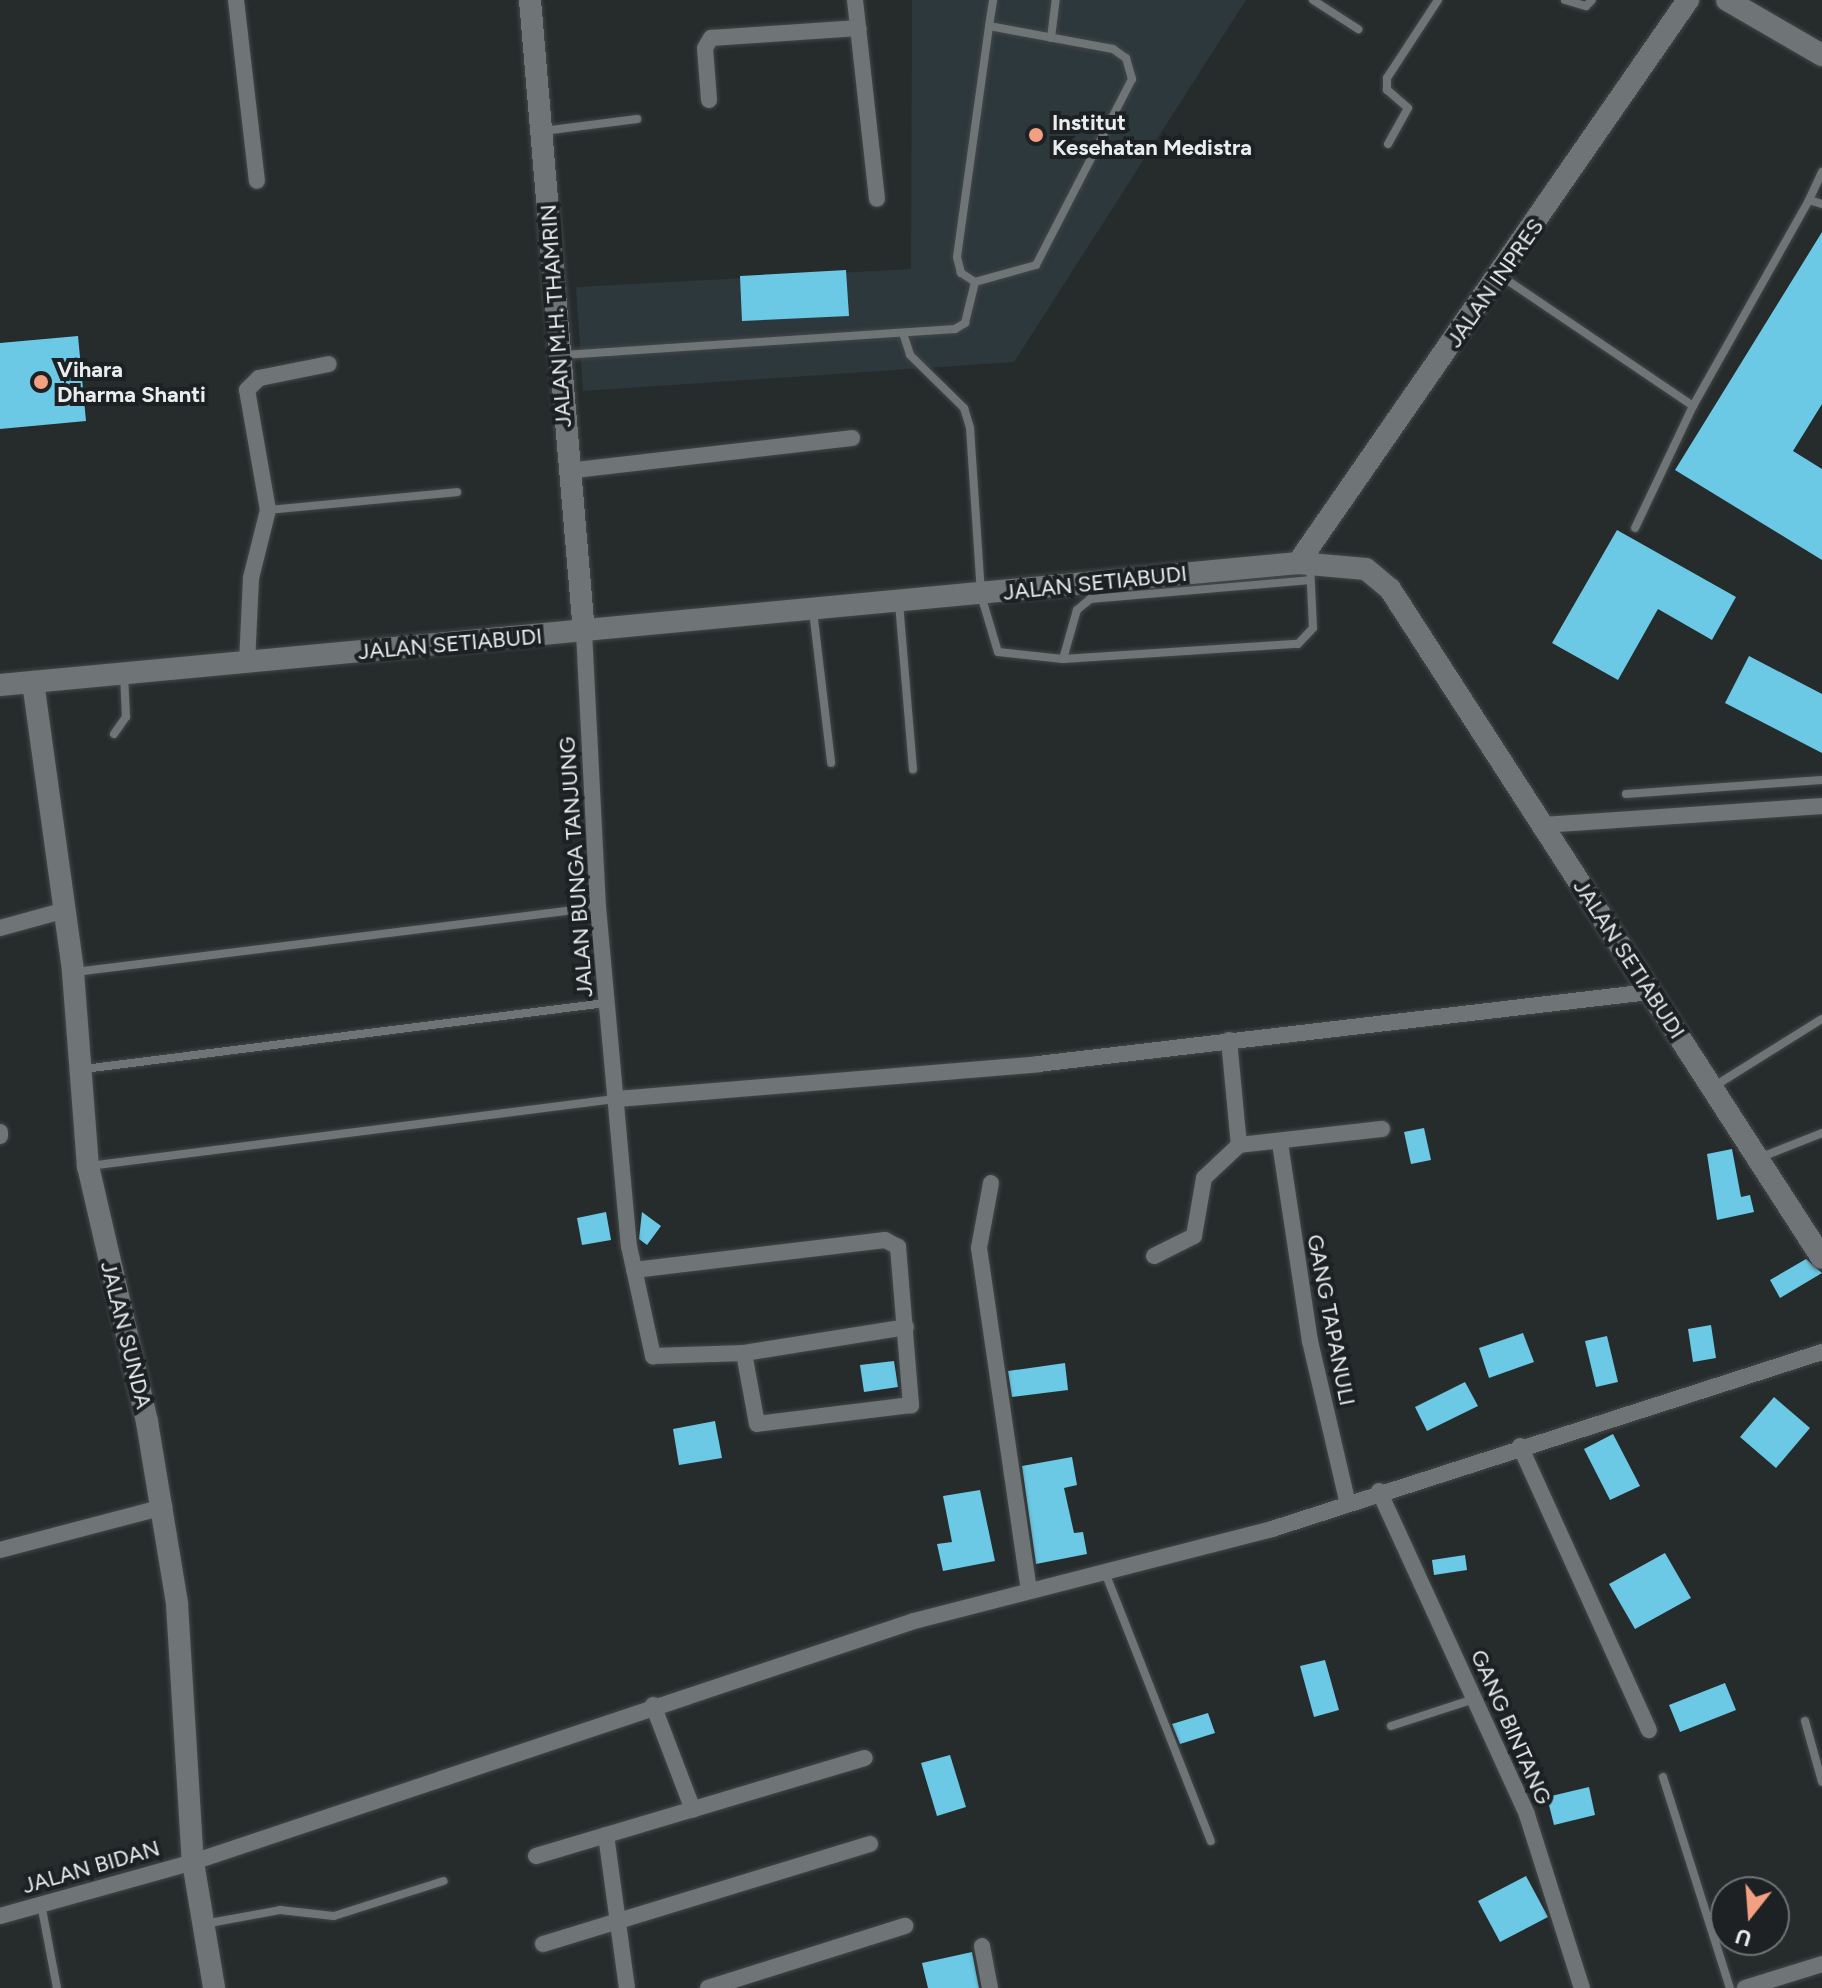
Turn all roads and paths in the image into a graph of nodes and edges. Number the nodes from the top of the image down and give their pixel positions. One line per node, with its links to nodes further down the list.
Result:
1 (236, 0): 22 (street)
2 (530, 0): 19 (street, JALAN M.H. THAMRIN)
3 (855, 0): 13 (street)
4 (993, 0): 12 (lane)
5 (1056, 0): 15 (lane)
6 (1313, 0): 14 (lane)
7 (1438, 0): 20 (lane)
8 (1565, 0): 9 (lane)
9 (1592, 0)
10 (1688, 0): 26 (street, JALAN INPRES)
11 (1727, 0): 16 (street)
12 (989, 26): 15 (lane); 27 (lane)
13 (859, 28): 17 (street); 23 (street)
14 (1358, 29)
15 (1051, 38): 27 (lane)
16 (1822, 55)
17 (709, 100)
18 (637, 119): 19 (lane)
19 (541, 131): 29 (street, JALAN M.H. THAMRIN)
20 (1388, 144)
21 (1822, 172): 24 (lane)
22 (257, 181)
23 (877, 199)
24 (1809, 200): 25 (lane); 31 (lane)
25 (1822, 204)
26 (1501, 276): 31 (lane); 37 (street, JALAN INPRES)
27 (975, 282): 28 (lane)
28 (903, 333): 29 (lane); 38 (lane)
29 (560, 356): 33 (street, JALAN M.H. THAMRIN)
30 (329, 364): 35 (street)
31 (1693, 406): 36 (lane)
32 (852, 438): 33 (street)
33 (567, 471): 41 (street, JALAN M.H. THAMRIN)
34 (457, 492): 35 (lane)
35 (268, 510): 43 (street)
36 (1635, 528)
37 (1306, 569): 38 (street, JALAN SETIABUDI); 42 (lane); 42 (lane); 53 (street, JALAN SETIABUDI)
38 (981, 595): 39 (street, JALAN SETIABUDI); 42 (lane)
39 (899, 603): 40 (street, JALAN SETIABUDI); 49 (lane)
40 (813, 611): 41 (street, JALAN SETIABUDI); 48 (lane)
41 (584, 632): 43 (street, JALAN SETIABUDI); 54 (street, JALAN BUNGA TANJUNG)
42 (1063, 659)
43 (247, 663): 44 (street, JALAN SETIABUDI)
44 (124, 674): 45 (street, JALAN SETIABUDI); 47 (lane)
45 (33, 682): 46 (street, JALAN SETIABUDI); 55 (street, JALAN SUNDA)
46 (0, 685)
47 (114, 734)
48 (831, 763)
49 (913, 769)
50 (1822, 780): 51 (lane)
51 (1626, 794)
52 (1822, 806): 53 (street)
53 (1543, 825): 58 (street, JALAN SETIABUDI)
54 (598, 907): 57 (lane); 59 (street, JALAN BUNGA TANJUNG)
55 (66, 910): 56 (street); 57 (street, JALAN SUNDA)
56 (0, 928)
57 (73, 972): 62 (street, JALAN SUNDA)
58 (1649, 992): 61 (street); 63 (street, JALAN SETIABUDI)
59 (607, 1003): 62 (lane); 64 (street, JALAN BUNGA TANJUNG)
60 (1822, 1019): 63 (lane)
61 (1229, 1040): 64 (street); 68 (street)
62 (77, 1070): 70 (street, JALAN SUNDA)
63 (1713, 1087): 69 (street, JALAN SETIABUDI)
64 (616, 1099): 70 (lane); 74 (street, JALAN BUNGA TANJUNG)
65 (1382, 1129): 67 (street)
66 (1822, 1133): 69 (lane)
67 (1280, 1143): 68 (street); 80 (street, GANG TAPANULI)
68 (1239, 1145): 72 (street)
69 (1759, 1159): 73 (street, JALAN SETIABUDI)
70 (88, 1166): 81 (street, JALAN SUNDA)
71 (991, 1183): 84 (street)
72 (1154, 1256)
73 (1822, 1258)
74 (634, 1270): 75 (street); 77 (street, JALAN BUNGA TANJUNG)
75 (906, 1327): 77 (street); 77 (street)
76 (1822, 1352): 78 (street, JALAN BIDAN)
77 (744, 1353)
78 (1520, 1446): 79 (street, JALAN BIDAN); 89 (street)
79 (1379, 1491): 80 (street, JALAN BIDAN); 85 (street, GANG BINTANG)
80 (1348, 1504): 83 (street, JALAN BIDAN)
81 (164, 1507): 82 (street); 98 (street, JALAN SUNDA)
82 (0, 1550)
83 (1106, 1575): 84 (street, JALAN BIDAN); 95 (lane)
84 (1029, 1590): 86 (street, JALAN BIDAN)
85 (1474, 1699): 88 (lane); 115 (street, GANG BINTANG)
86 (653, 1705): 93 (street); 98 (street, JALAN BIDAN)
87 (1805, 1721): 92 (lane)
88 (1391, 1726)
89 (1649, 1730)
90 (865, 1758): 93 (street)
91 (1663, 1777): 116 (lane)
92 (1822, 1782)
93 (693, 1810): 94 (street)
94 (606, 1835): 97 (street); 102 (street)
95 (1211, 1841)
96 (870, 1844): 102 (street)
97 (536, 1856)
98 (193, 1862): 100 (street, JALAN BIDAN); 103 (street, JALAN SUNDA)
99 (444, 1881): 103 (lane)
100 (41, 1904): 101 (street, JALAN BIDAN); 110 (lane)
101 (0, 1916)
102 (618, 1921): 105 (street); 112 (street)
103 (200, 1925): 111 (street, JALAN SUNDA)
104 (905, 1926): 108 (street)
105 (543, 1944)
106 (982, 1946): 114 (street)
107 (1822, 1964): 109 (street)
108 (747, 1982): 113 (street)
109 (1752, 1987)
110 (57, 1988)
111 (214, 1988)
112 (627, 1988)
113 (708, 1988)
114 (990, 1988)
115 (1582, 1988)
116 (1730, 1988)

